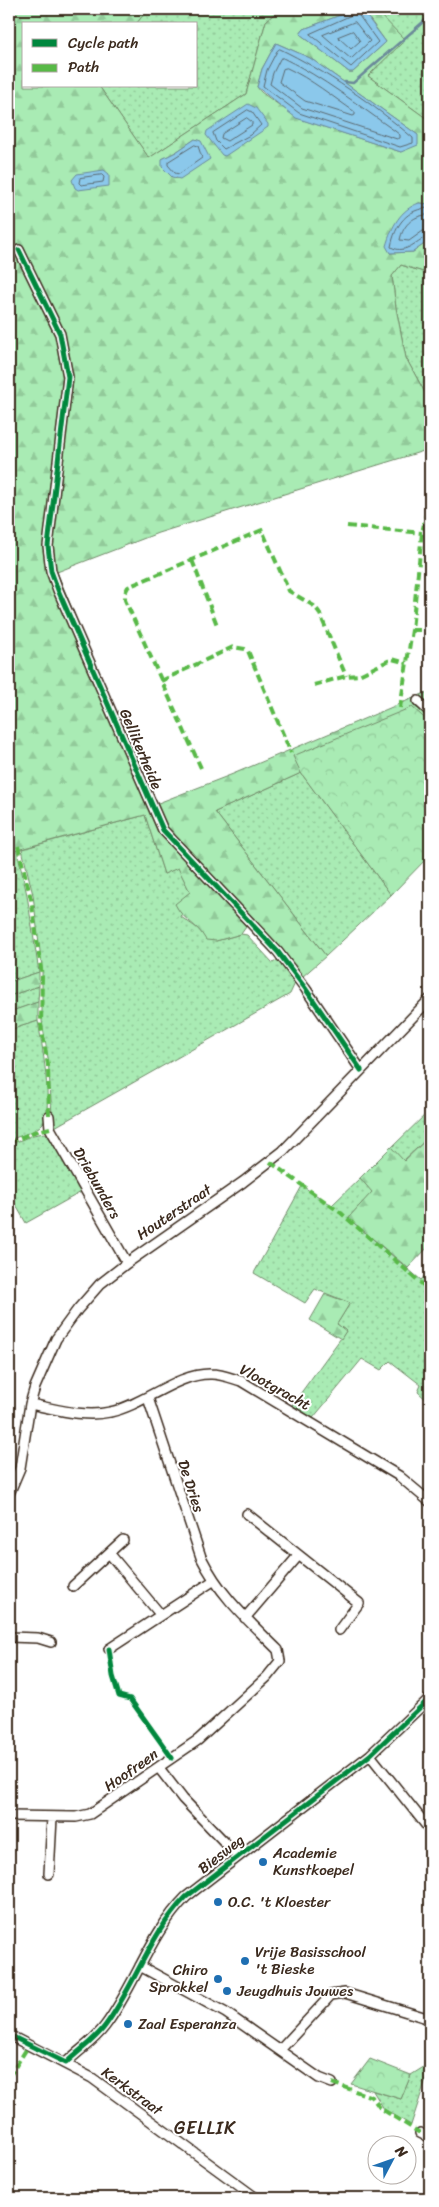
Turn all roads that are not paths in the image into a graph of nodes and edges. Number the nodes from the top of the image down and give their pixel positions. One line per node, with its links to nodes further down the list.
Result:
1 (19, 250): 5 (street, Gellikerheide)
2 (418, 701): 3 (street)
3 (430, 712)
4 (430, 999): 5 (street, Houterstraat)
5 (361, 1070): 7 (street, Houterstraat)
6 (49, 1116): 7 (street, Driebunders)
7 (127, 1263): 9 (street, Houterstraat)
8 (148, 1398): 9 (street, Vlootgracht); 11 (street, Vlootgracht); 16 (street, De Dries)
9 (30, 1404): 10 (street, Houterstraat)
10 (9, 1494)
11 (430, 1502)
12 (247, 1514): 15 (street)
13 (123, 1540): 14 (street)
14 (109, 1553): 17 (street); 18 (street)
15 (298, 1556): 19 (street); 20 (street)
16 (213, 1581): 18 (street); 19 (street, De Dries)
17 (73, 1586)
18 (160, 1614): 23 (street)
19 (245, 1618): 24 (street, De Dries)
20 (339, 1630)
21 (9, 1637): 22 (street)
22 (52, 1642)
23 (109, 1649)
24 (280, 1661): 27 (street, Hoofreen)
25 (430, 1698): 26 (street, Biesweg)
26 (370, 1755): 30 (street); 31 (street, Biesweg)
27 (159, 1768): 29 (street, Hoofreen); 31 (street)
28 (9, 1816): 29 (street, Hoofreen)
29 (52, 1818): 32 (street)
30 (430, 1830)
31 (238, 1856): 33 (street, Biesweg)
32 (49, 1874)
33 (140, 1966): 36 (street); 37 (street, Biesweg)
34 (430, 2019): 36 (street)
35 (9, 2035): 37 (street, Kerkstraat)
36 (280, 2050): 38 (street)
37 (66, 2063): 41 (street, Kerkstraat)
38 (332, 2083)
39 (420, 2133): 40 (street)
40 (430, 2138)
41 (256, 2198)

